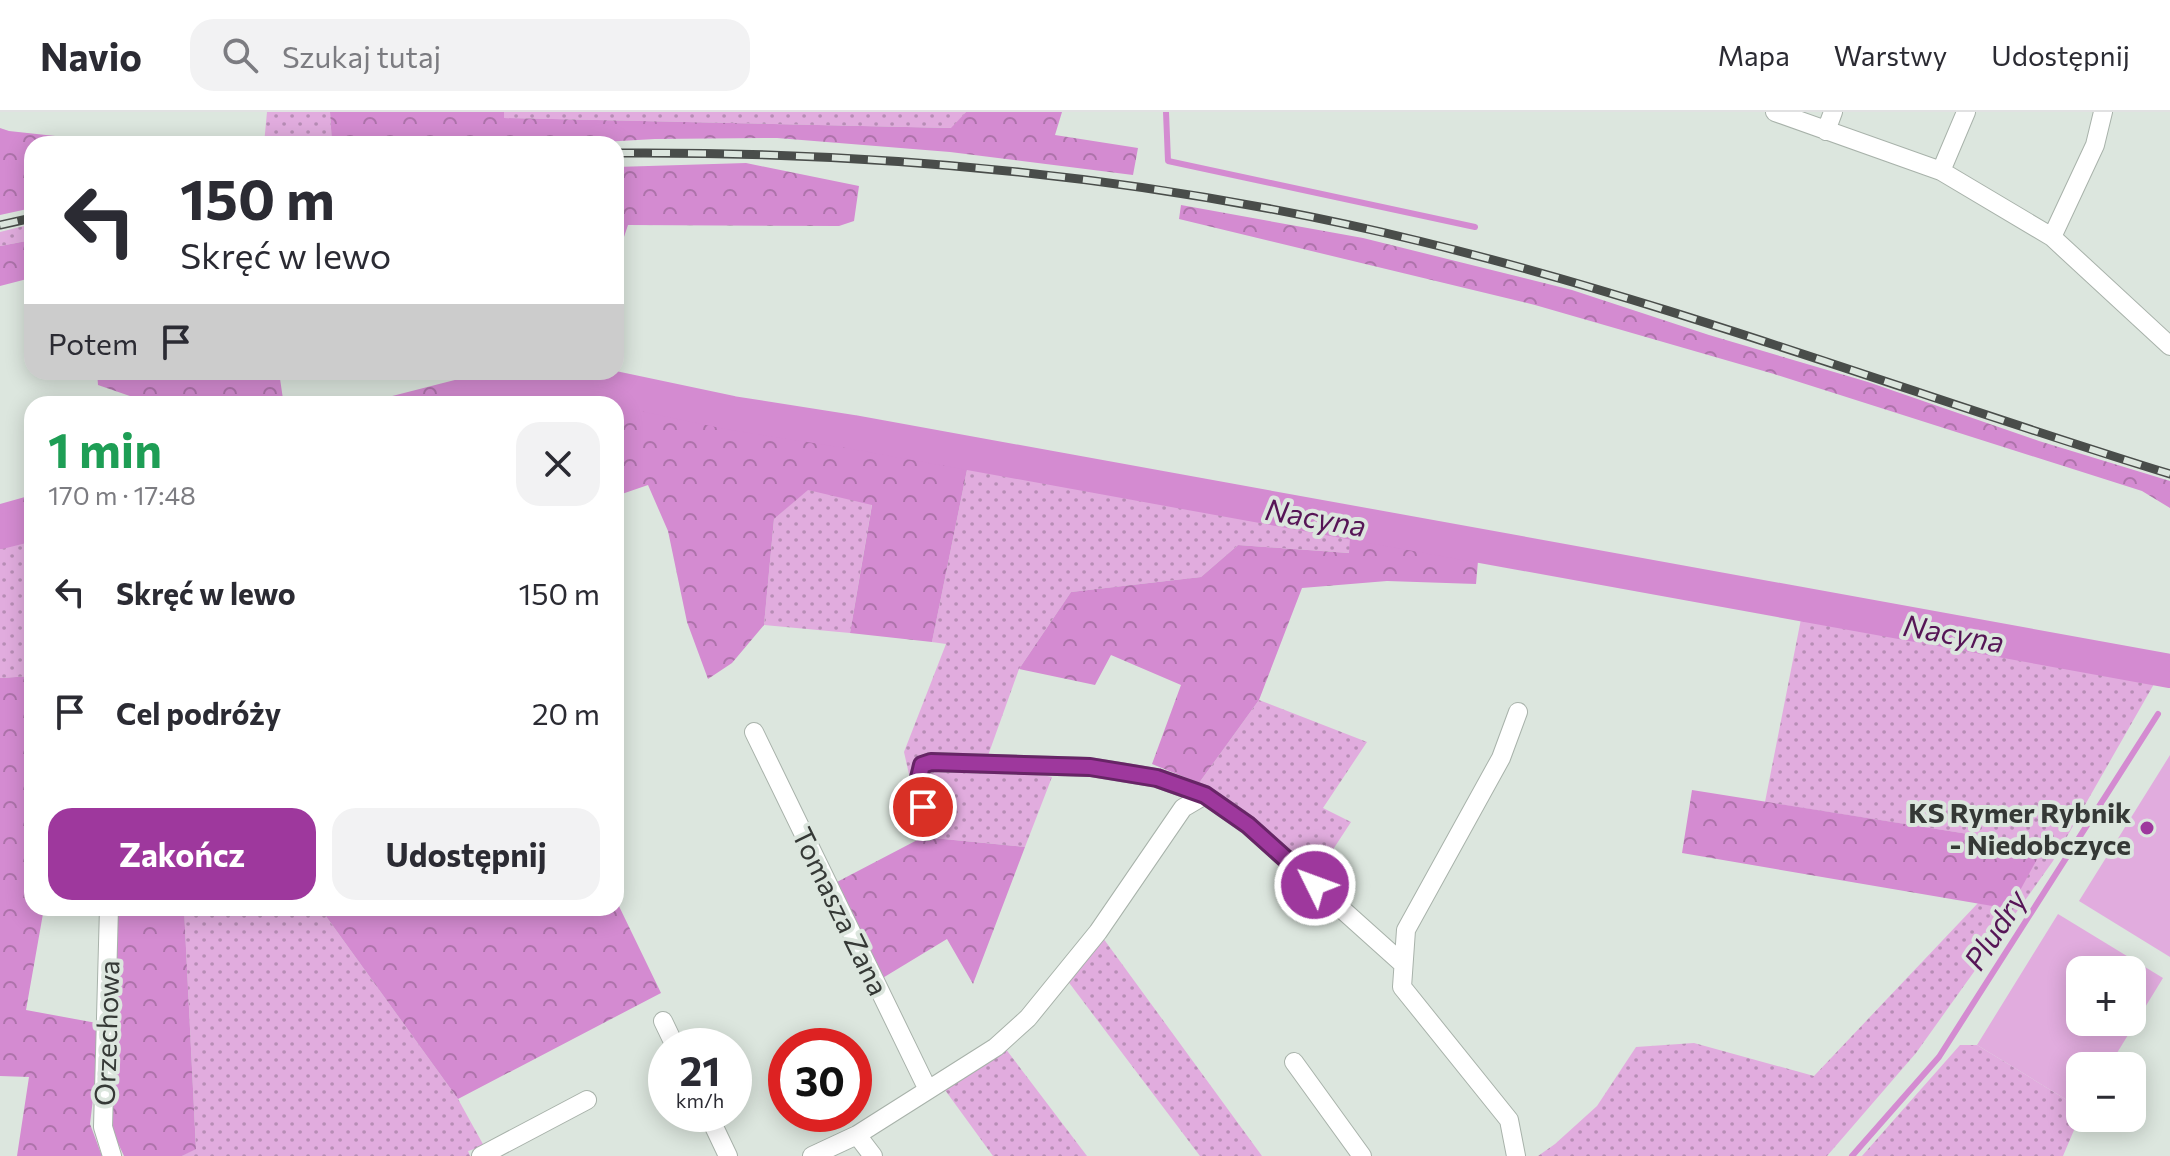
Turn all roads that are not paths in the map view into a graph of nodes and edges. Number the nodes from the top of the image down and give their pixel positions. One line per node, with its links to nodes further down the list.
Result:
1 (1775, 112): 5 (street)
2 (1833, 112): 5 (street)
3 (1966, 112): 6 (street)
4 (2103, 112): 7 (street)
5 (1826, 131): 6 (street)
6 (1941, 171): 7 (street)
7 (2052, 237): 8 (street)
8 (2170, 346)
9 (1518, 712): 14 (street)
10 (754, 732): 18 (street, Tomasza Zana)
11 (1205, 795): 12 (street); 14 (street); 18 (street)
12 (928, 831)
13 (109, 916): 22 (street, Orzechowa)
14 (1403, 964): 28 (street)
15 (663, 1021): 16 (street)
16 (666, 1028)
17 (1294, 1062): 27 (street)
18 (928, 1090): 21 (street)
19 (587, 1100): 23 (street)
20 (717, 1132): 24 (street)
21 (857, 1135): 25 (street); 26 (street)
22 (112, 1156)
23 (481, 1156)
24 (728, 1156)
25 (812, 1156)
26 (873, 1156)
27 (1362, 1156)
28 (1516, 1156)

